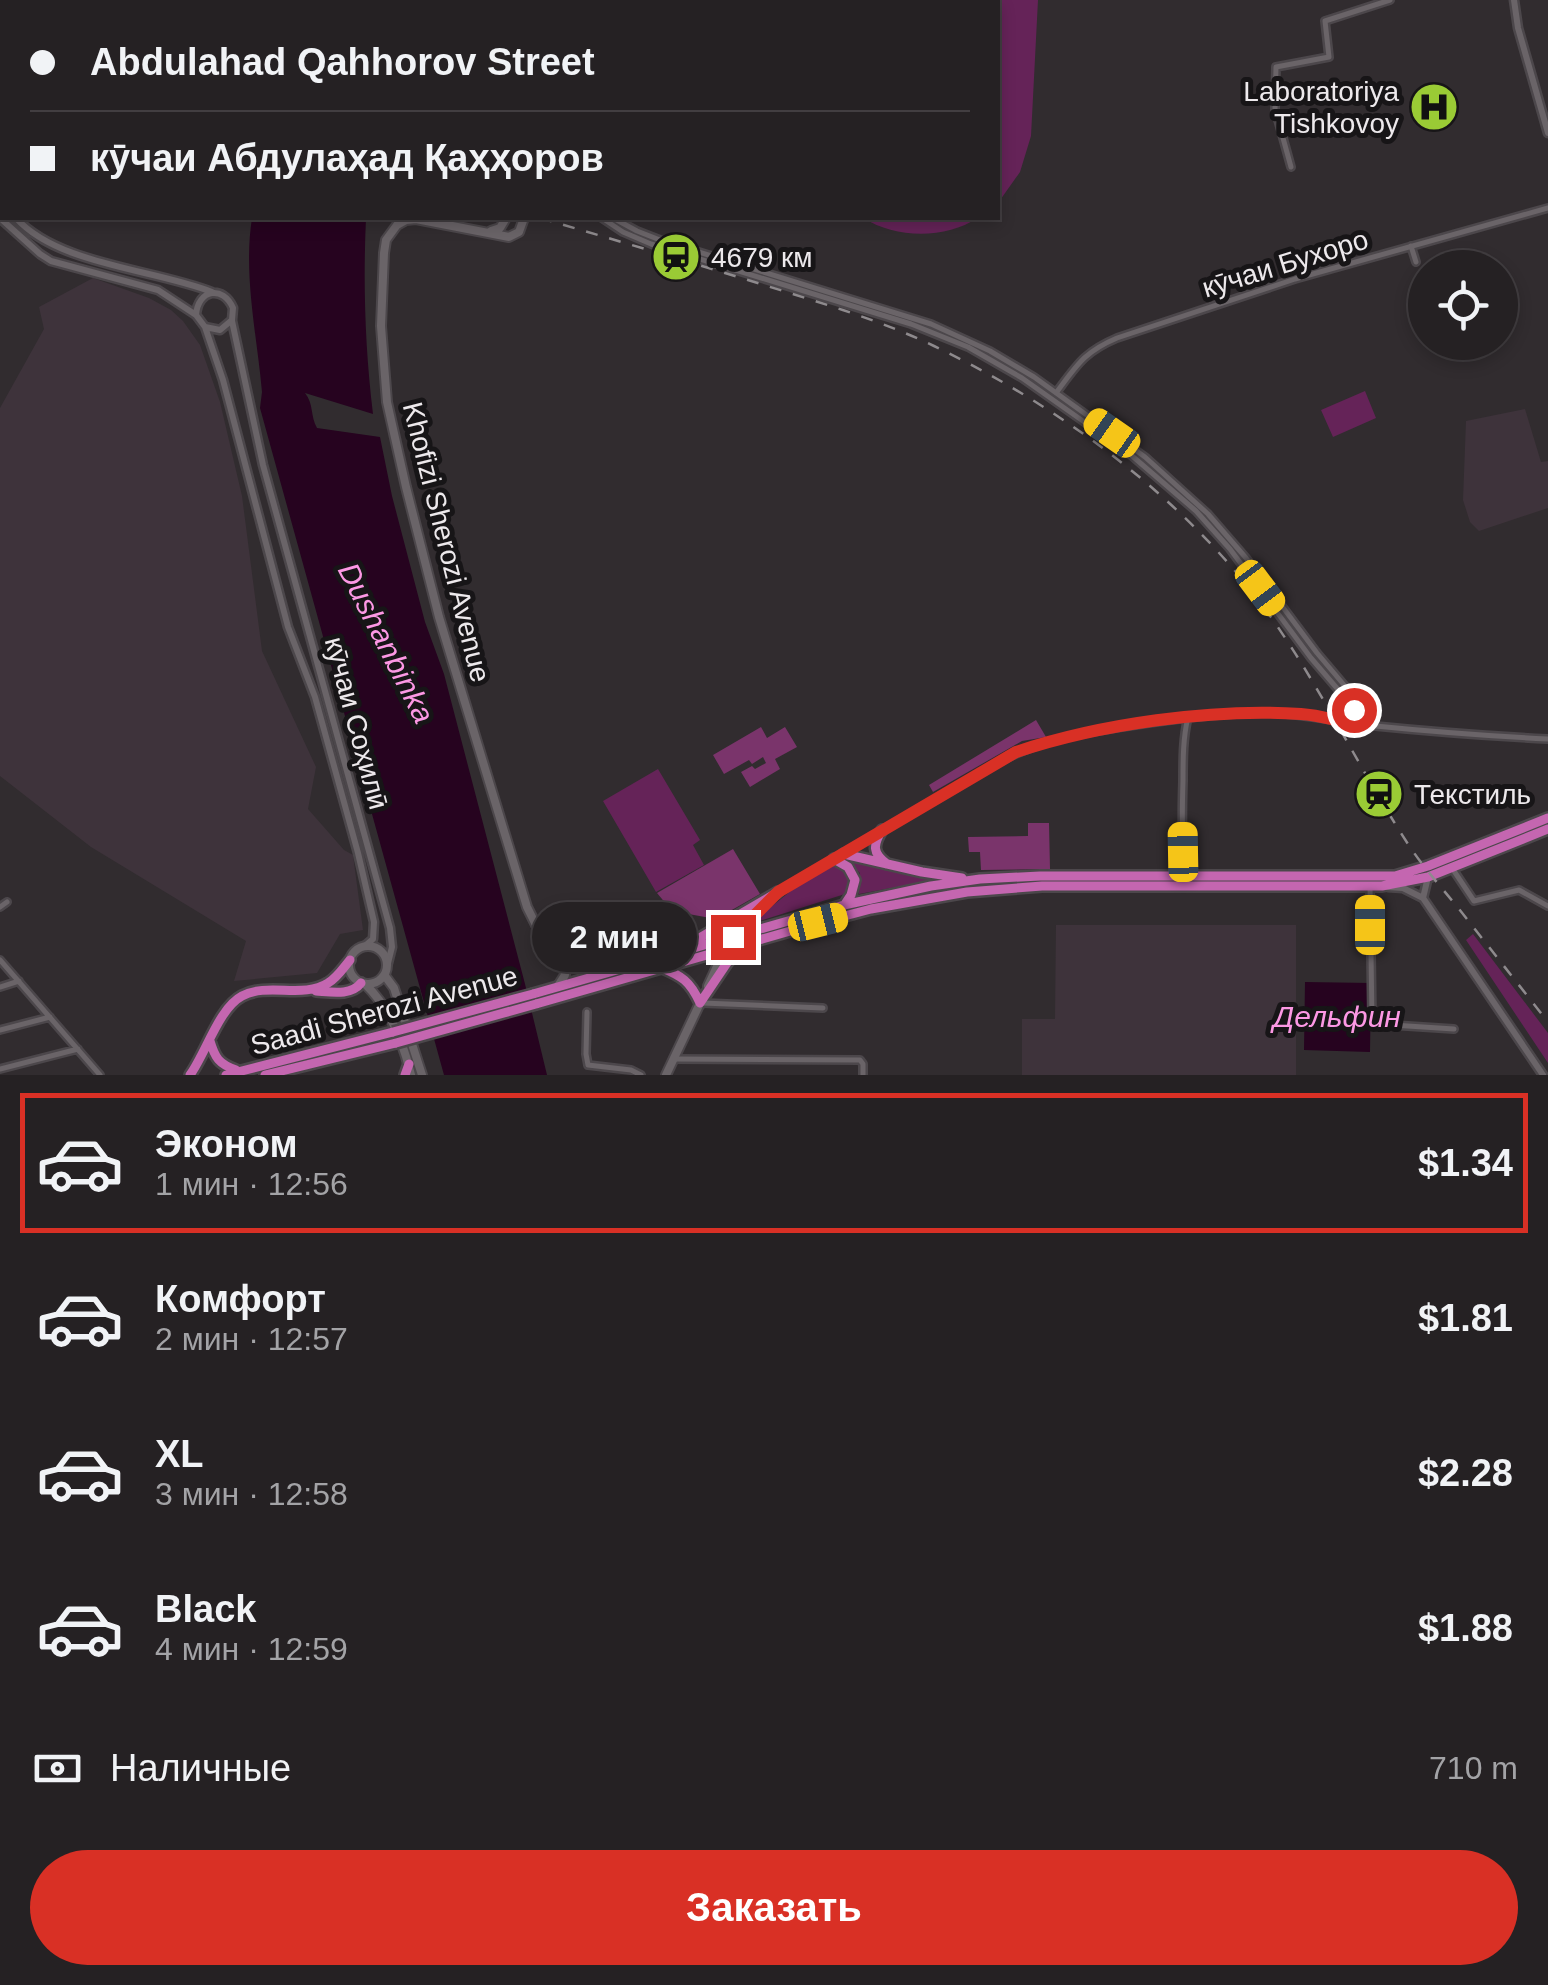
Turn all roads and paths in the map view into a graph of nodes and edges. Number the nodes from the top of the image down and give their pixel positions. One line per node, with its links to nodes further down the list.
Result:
1 (1390, 0): 4 (street)
2 (1514, 0): 3 (street)
3 (1548, 133)
4 (1291, 167)
5 (1548, 208): 15 (street, кӯчаи Бухоро)
6 (2, 220): 20 (street, кӯчаи Соҳилӣ)
7 (19, 220): 19 (street)
8 (406, 220): 48 (main road, Khofizi Sherozi Avenue)
9 (421, 220): 14 (main road, Khofizi Sherozi Avenue)
10 (505, 220): 14 (main road)
11 (523, 220): 14 (main road)
12 (605, 220): 17 (street)
13 (617, 220): 17 (street)
14 (486, 232)
15 (1411, 246): 16 (street); 23 (street, кӯчаи Бухоро)
16 (1412, 250)
17 (708, 258): 18 (street)
18 (800, 286): 23 (street); 27 (street)
19 (214, 293): 20 (street); 21 (street, кӯчаи Соҳилӣ)
20 (196, 315): 22 (street, кӯчаи Соҳилӣ)
21 (232, 320): 22 (street); 24 (street, кӯчаи Соҳилӣ)
22 (205, 327): 25 (street, кӯчаи Соҳилӣ)
23 (1056, 393): 28 (street)
24 (263, 465): 25 (street); 53 (street, кӯчаи Соҳилӣ)
25 (246, 470): 47 (street, кӯчаи Соҳилӣ)
26 (1188, 717): 27 (street); 32 (street); 36 (street)
27 (1354, 724): 28 (street)
28 (1368, 725): 29 (street)
29 (1548, 739)
30 (1548, 818): 36 (highway, Saadi Sherozi Avenue)
31 (1548, 829): 35 (highway, Saadi Sherozi Avenue)
32 (882, 830): 33 (street); 34 (highway)
33 (839, 856): 34 (highway); 41 (street); 43 (highway)
34 (889, 865): 38 (highway)
35 (1452, 868): 37 (highway, Saadi Sherozi Avenue); 44 (street)
36 (1188, 876): 38 (highway, Saadi Sherozi Avenue)
37 (1428, 877): 40 (highway, Saadi Sherozi Avenue); 42 (street)
38 (980, 879): 43 (highway, Saadi Sherozi Avenue)
39 (1370, 886): 40 (highway, Saadi Sherozi Avenue); 46 (highway, Saadi Sherozi Avenue); 67 (street)
40 (1382, 886): 42 (street)
41 (778, 892): 45 (street); 50 (highway)
42 (1423, 898): 87 (street)
43 (844, 905): 45 (highway, Saadi Sherozi Avenue)
44 (1548, 906)
45 (733, 937): 49 (main road); 50 (highway, Saadi Sherozi Avenue)
46 (748, 942): 49 (highway, Saadi Sherozi Avenue); 63 (highway)
47 (366, 945): 52 (main road); 53 (main road)
48 (552, 949): 55 (main road); 60 (main road)
49 (725, 949): 54 (highway, Saadi Sherozi Avenue); 63 (main road)
50 (677, 952): 55 (highway, Saadi Sherozi Avenue)
51 (0, 960): 57 (street)
52 (350, 960): 58 (main road); 61 (highway)
53 (388, 964): 56 (main road)
54 (660, 967): 55 (highway, Saadi Sherozi Avenue); 63 (highway)
55 (630, 971): 60 (highway, Saadi Sherozi Avenue); 62 (highway, Saadi Sherozi Avenue)
56 (385, 976): 58 (main road); 83 (main road)
57 (18, 981): 59 (street); 66 (street)
58 (363, 984): 61 (highway); 74 (main road)
59 (0, 986)
60 (558, 986): 62 (highway, Saadi Sherozi Avenue)
61 (298, 990): 70 (highway)
62 (534, 999): 69 (highway, Saadi Sherozi Avenue, bridge)
63 (700, 1003): 64 (street); 72 (main road)
64 (823, 1008)
65 (586, 1012): 84 (street)
66 (50, 1017): 68 (street); 71 (street)
67 (1454, 1028)
68 (0, 1030)
69 (395, 1038): 73 (highway, Saadi Sherozi Avenue); 76 (highway, Saadi Sherozi Avenue)
70 (210, 1041): 76 (highway); 78 (highway)
71 (78, 1049): 75 (street); 77 (street)
72 (673, 1059): 85 (main road); 86 (street)
73 (320, 1060): 80 (highway, Saadi Sherozi Avenue); 81 (highway)
74 (408, 1064): 82 (highway)
75 (0, 1069)
76 (239, 1071): 79 (highway, Saadi Sherozi Avenue)
77 (100, 1075)
78 (190, 1075)
79 (226, 1075)
80 (264, 1075)
81 (310, 1075)
82 (408, 1075)
83 (422, 1075)
84 (641, 1075)
85 (666, 1075)
86 (863, 1075)
87 (1543, 1075)

